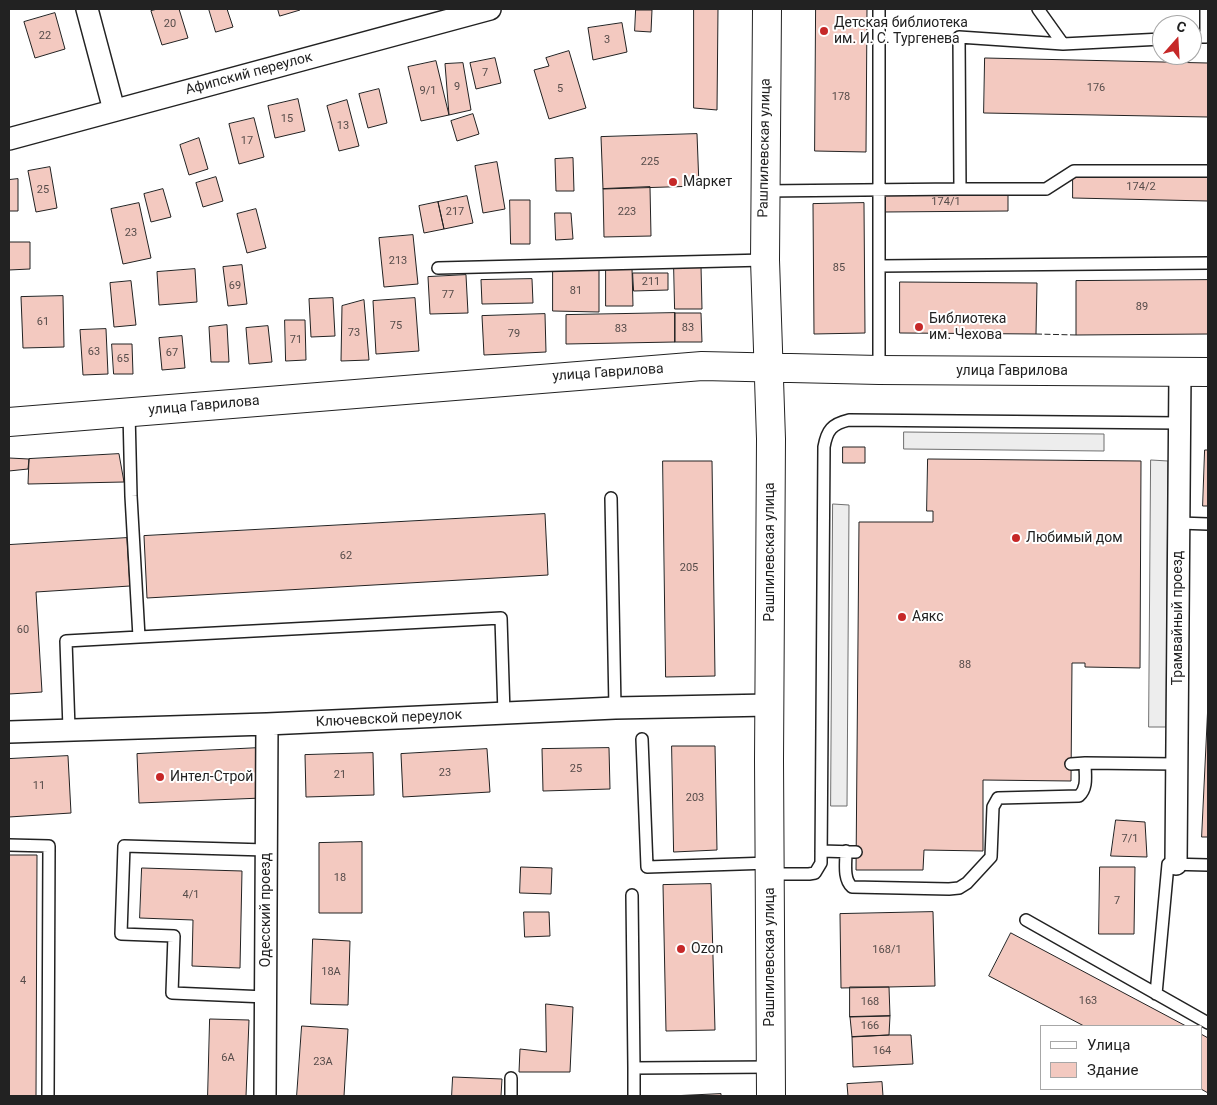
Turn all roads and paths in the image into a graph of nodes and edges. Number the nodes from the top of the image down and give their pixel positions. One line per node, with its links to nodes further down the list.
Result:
1 (87, 9): 10 (street)
2 (490, 9): 10 (street, Афипский переулок)
3 (767, 9): 15 (main road, Рашпилевская улица)
4 (880, 9): 14 (lane)
5 (1038, 9): 9 (lane)
6 (1206, 9): 7 (lane)
7 (1202, 37)
8 (1152, 40): 9 (lane)
9 (1064, 44): 13 (lane)
10 (114, 110): 11 (street, Афипский переулок)
11 (9, 139)
12 (1208, 171): 13 (lane)
13 (960, 189): 14 (lane)
14 (878, 190): 15 (lane); 18 (lane)
15 (764, 191): 16 (main road, Рашпилевская улица)
16 (765, 260): 19 (lane); 20 (main road, Рашпилевская улица)
17 (1208, 264): 18 (lane)
18 (879, 266): 21 (lane)
19 (438, 268)
20 (768, 367): 21 (main road, улица Гаврилова); 24 (main road, улица Гаврилова); 31 (main road, Рашпилевская улица)
21 (879, 370): 22 (main road, улица Гаврилова)
22 (1180, 372): 23 (main road, улица Гаврилова); 26 (street, Трамвайный проезд)
23 (1208, 372)
24 (129, 412): 25 (main road, улица Гаврилова); 30 (lane)
25 (9, 422)
26 (1179, 423): 28 (street, Трамвайный проезд); 43 (lane)
27 (611, 498): 32 (lane)
28 (1179, 523): 29 (lane); 40 (street, Трамвайный проезд)
29 (1208, 524)
30 (139, 637): 33 (lane); 35 (lane)
31 (769, 705): 32 (street, Ключевской переулок); 46 (main road, Рашпилевская улица)
32 (615, 708): 33 (street, Ключевской переулок)
33 (504, 714): 34 (street, Ключевской переулок)
34 (267, 724): 35 (street, Ключевской переулок); 42 (street, Одесский проезд)
35 (69, 729): 36 (street, Ключевской переулок)
36 (9, 732)
37 (642, 739): 46 (lane)
38 (1085, 763): 39 (lane); 40 (lane); 43 (lane)
39 (1071, 764)
40 (1177, 764): 44 (street, Трамвайный проезд)
41 (9, 845): 55 (lane)
42 (266, 850): 50 (street, Одесский проезд); 50 (lane)
43 (821, 851): 46 (lane)
44 (1176, 864): 45 (lane); 49 (lane)
45 (1208, 865)
46 (770, 868): 52 (main road, Рашпилевская улица)
47 (632, 895): 53 (lane)
48 (1026, 920): 49 (lane)
49 (1156, 994): 51 (lane)
50 (266, 996): 56 (street, Одесский проезд)
51 (1208, 1023)
52 (771, 1067): 53 (lane); 59 (main road, Рашпилевская улица)
53 (634, 1068): 58 (lane)
54 (511, 1078): 57 (lane)
55 (48, 1096)
56 (265, 1096)
57 (511, 1096)
58 (634, 1096)
59 (771, 1096)

